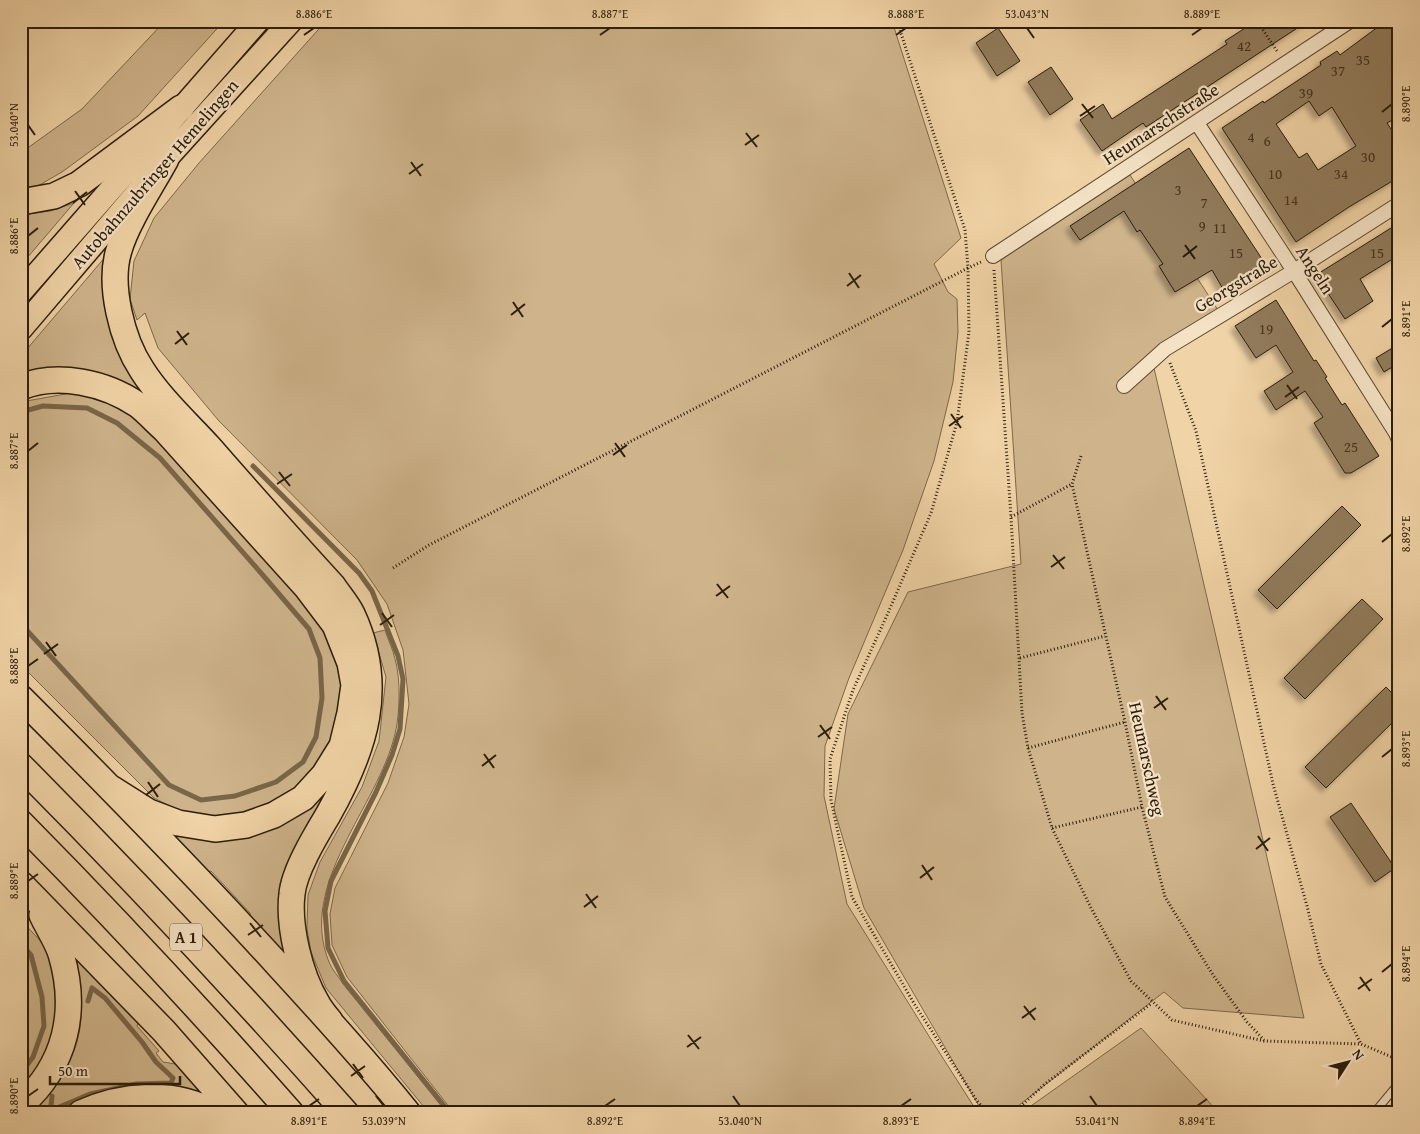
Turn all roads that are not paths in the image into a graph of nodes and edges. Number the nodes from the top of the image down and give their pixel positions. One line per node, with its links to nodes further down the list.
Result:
1 (258, 21): 4 (highway, Autobahnzubringer Hemelingen)
2 (291, 21): 6 (highway, Autobahnzubringer Hemelingen)
3 (1350, 21): 5 (street, Heumarschstraße)
4 (181, 108): 7 (highway); 11 (highway, Autobahnzubringer Hemelingen)
5 (1197, 123): 9 (street, Heumarschstraße); 10 (street, Angeln)
6 (166, 159): 12 (highway, Autobahnzubringer Hemelingen); 21 (highway)
7 (21, 202)
8 (1399, 204): 10 (street, Georgstraße)
9 (993, 256)
10 (1294, 271): 13 (street, Georgstraße); 15 (street, Angeln)
11 (21, 292)
12 (21, 329)
13 (1124, 386)
14 (21, 388): 18 (highway)
15 (1399, 440)
16 (21, 698): 18 (highway)
17 (21, 766): 28 (highway, A 1)
18 (111, 788): 21 (highway)
19 (21, 823): 27 (highway, A 1)
20 (26, 889): 23 (highway); 26 (highway)
21 (330, 1021): 29 (highway)
22 (1399, 1083): 30 (lane)
23 (21, 1105)
24 (81, 1113): 25 (highway)
25 (213, 1113)
26 (236, 1113)
27 (291, 1113)
28 (346, 1113)
29 (408, 1113)
30 (1374, 1113)

